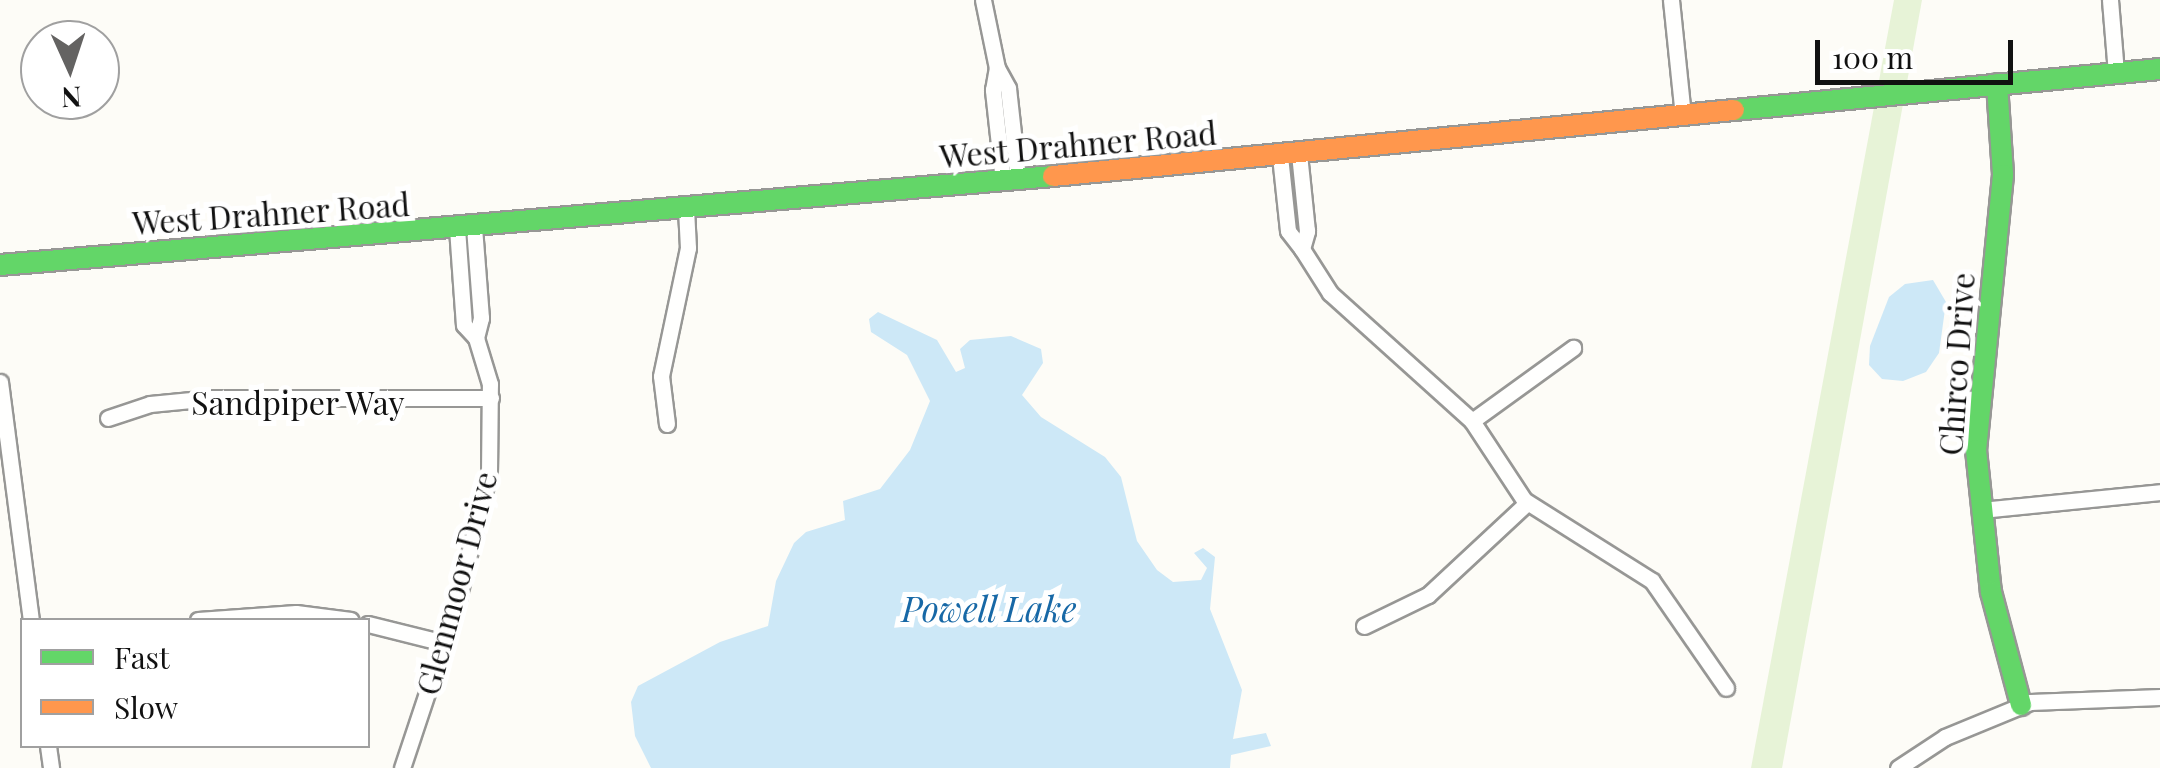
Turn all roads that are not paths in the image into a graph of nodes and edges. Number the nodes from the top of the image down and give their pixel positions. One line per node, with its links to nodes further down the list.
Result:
1 (984, 0): 9 (street)
2 (1671, 0): 7 (street)
3 (2110, 0): 5 (street)
4 (2160, 69): 5 (street, West Drahner Road)
5 (2116, 73): 6 (street, West Drahner Road)
6 (1997, 84): 7 (street, West Drahner Road); 21 (street, Chirco Drive)
7 (1683, 116): 8 (street, West Drahner Road)
8 (1290, 155): 9 (street, West Drahner Road); 17 (street)
9 (1011, 180): 10 (street, West Drahner Road)
10 (686, 208): 11 (street, West Drahner Road); 18 (street)
11 (465, 228): 12 (street, West Drahner Road); 15 (street, Glenmoor Drive)
12 (0, 266)
13 (1574, 348): 17 (street)
14 (0, 382): 22 (street)
15 (491, 398): 16 (street, Sandpiper Way); 27 (street, Glenmoor Drive)
16 (108, 418)
17 (1472, 421): 20 (street)
18 (668, 424)
19 (2160, 492): 21 (street)
20 (1526, 503): 26 (street); 28 (street)
21 (1980, 510): 30 (street, Chirco Drive)
22 (31, 618)
23 (226, 618): 24 (street)
24 (335, 618)
25 (370, 624): 27 (street)
26 (1364, 626)
27 (444, 643): 31 (street, Glenmoor Drive)
28 (1726, 688)
29 (2160, 697): 30 (street)
30 (2021, 705): 32 (street)
31 (402, 768)
32 (1898, 768)

